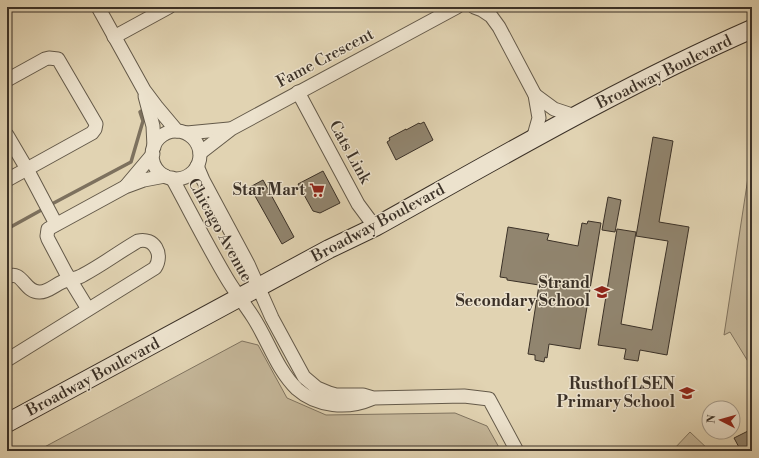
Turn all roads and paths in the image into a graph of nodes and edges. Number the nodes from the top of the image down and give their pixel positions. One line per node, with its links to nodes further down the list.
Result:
1 (98, 7): 6 (street)
2 (169, 7): 6 (street)
3 (457, 7): 9 (street, Fame Crescent)
4 (474, 7): 10 (street)
5 (752, 29): 11 (main road, Broadway Boulevard)
6 (114, 37): 8 (street)
7 (7, 80): 19 (street)
8 (144, 90): 13 (street); 16 (street)
9 (298, 92): 12 (street, Fame Crescent); 24 (street, Cats Link)
10 (535, 95): 11 (street); 15 (street)
11 (575, 116): 15 (main road, Broadway Boulevard)
12 (231, 129): 13 (street, Fame Crescent); 17 (street, Fame Crescent)
13 (182, 132): 16 (street); 17 (street)
14 (7, 135): 19 (street)
15 (533, 139): 24 (main road, Broadway Boulevard)
16 (153, 151): 20 (street); 22 (street)
17 (200, 153): 18 (street)
18 (197, 166): 20 (street); 27 (street, Chicago Avenue)
19 (27, 169): 21 (street); 23 (street)
20 (169, 177): 22 (street); 28 (street, Chicago Avenue)
21 (7, 180)
22 (125, 187): 23 (street)
23 (50, 214): 26 (street)
24 (375, 227): 27 (main road, Broadway Boulevard)
25 (7, 277): 26 (street)
26 (71, 279): 29 (street); 29 (street)
27 (258, 287): 28 (main road, Broadway Boulevard); 31 (street, Chicago Avenue)
28 (239, 298): 31 (street, Chicago Avenue); 32 (main road, Broadway Boulevard)
29 (88, 309): 30 (street)
30 (7, 360)
31 (373, 398): 33 (street)
32 (7, 423)
33 (517, 451)

